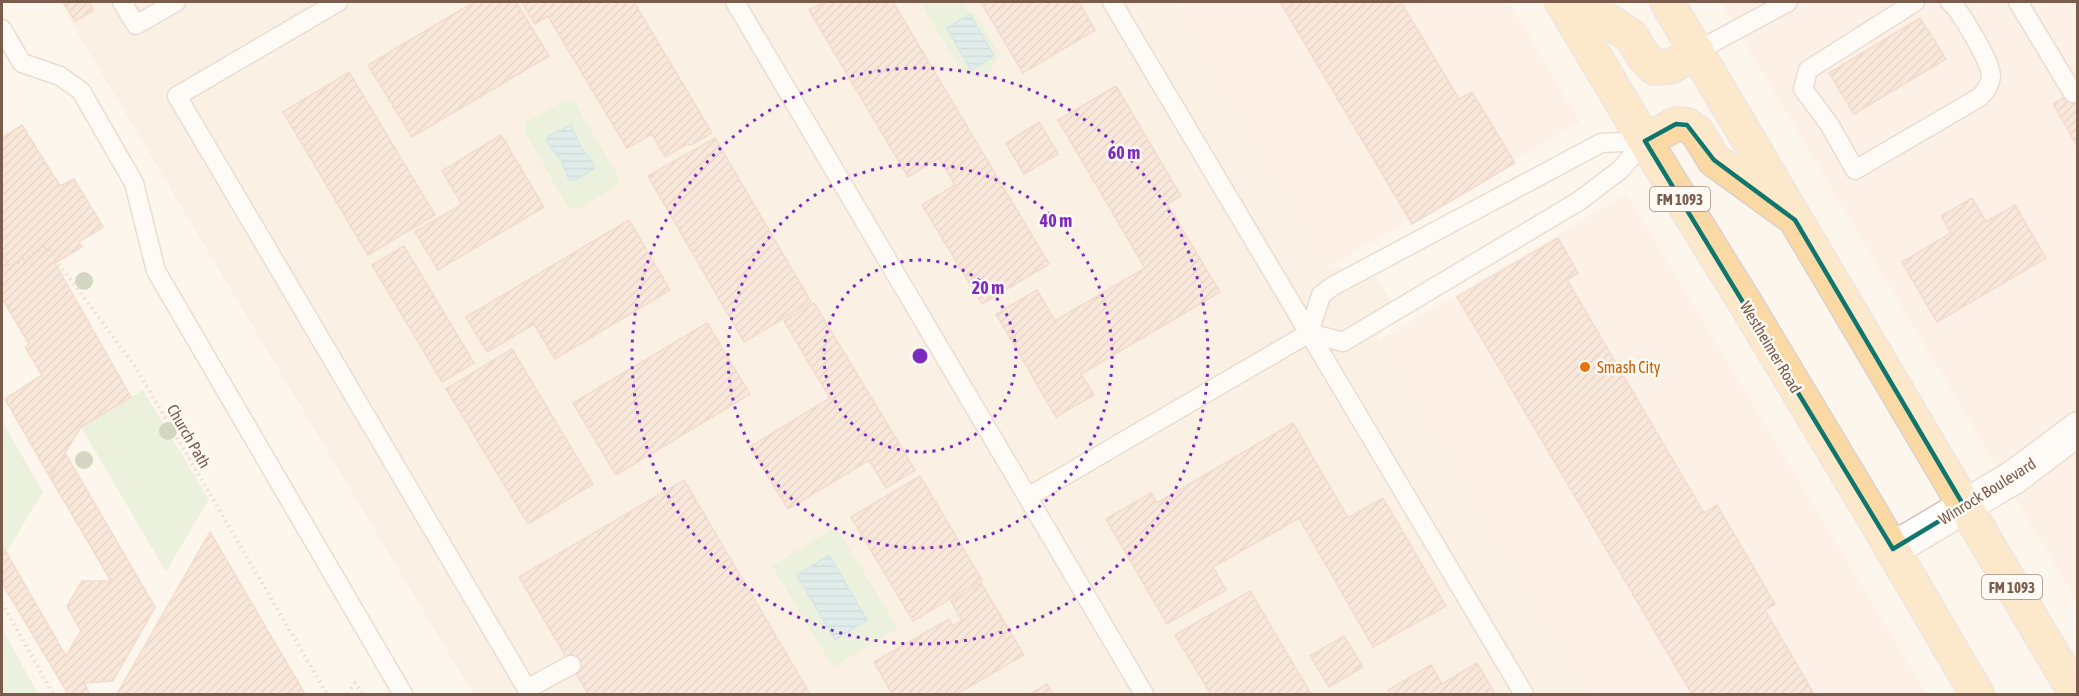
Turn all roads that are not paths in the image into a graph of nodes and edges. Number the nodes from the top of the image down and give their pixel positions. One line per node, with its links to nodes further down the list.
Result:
1 (122, 2): 2 (lane)
2 (177, 2)
3 (338, 2): 25 (lane)
4 (735, 2): 21 (lane)
5 (1112, 2): 19 (lane)
6 (1562, 2): 17 (main road, Westheimer Road / FM 1093)
7 (1580, 2): 15 (main road)
8 (1666, 2): 15 (main road, FM 1093)
9 (1788, 2): 13 (lane)
10 (1916, 2): 11 (lane)
11 (1950, 2)
12 (2019, 2): 16 (lane)
13 (1767, 7): 15 (lane)
14 (2, 29): 26 (lane)
15 (1696, 51): 18 (main road, FM 1093)
16 (2073, 93)
17 (1645, 141): 18 (main road); 19 (lane); 19 (lane); 23 (main road, Westheimer Road / FM 1093)
18 (1796, 220): 22 (main road, FM 1093)
19 (1309, 333): 21 (lane); 28 (lane)
20 (2078, 429): 22 (street, Winrock Boulevard)
21 (1028, 497): 27 (lane)
22 (1964, 506): 23 (street, Winrock Boulevard); 30 (main road, FM 1093)
23 (1893, 549): 29 (main road, Westheimer Road / FM 1093)
24 (571, 665): 25 (lane)
25 (529, 692)
26 (403, 694)
27 (1144, 694)
28 (1524, 694)
29 (1977, 694)
30 (2076, 694)

